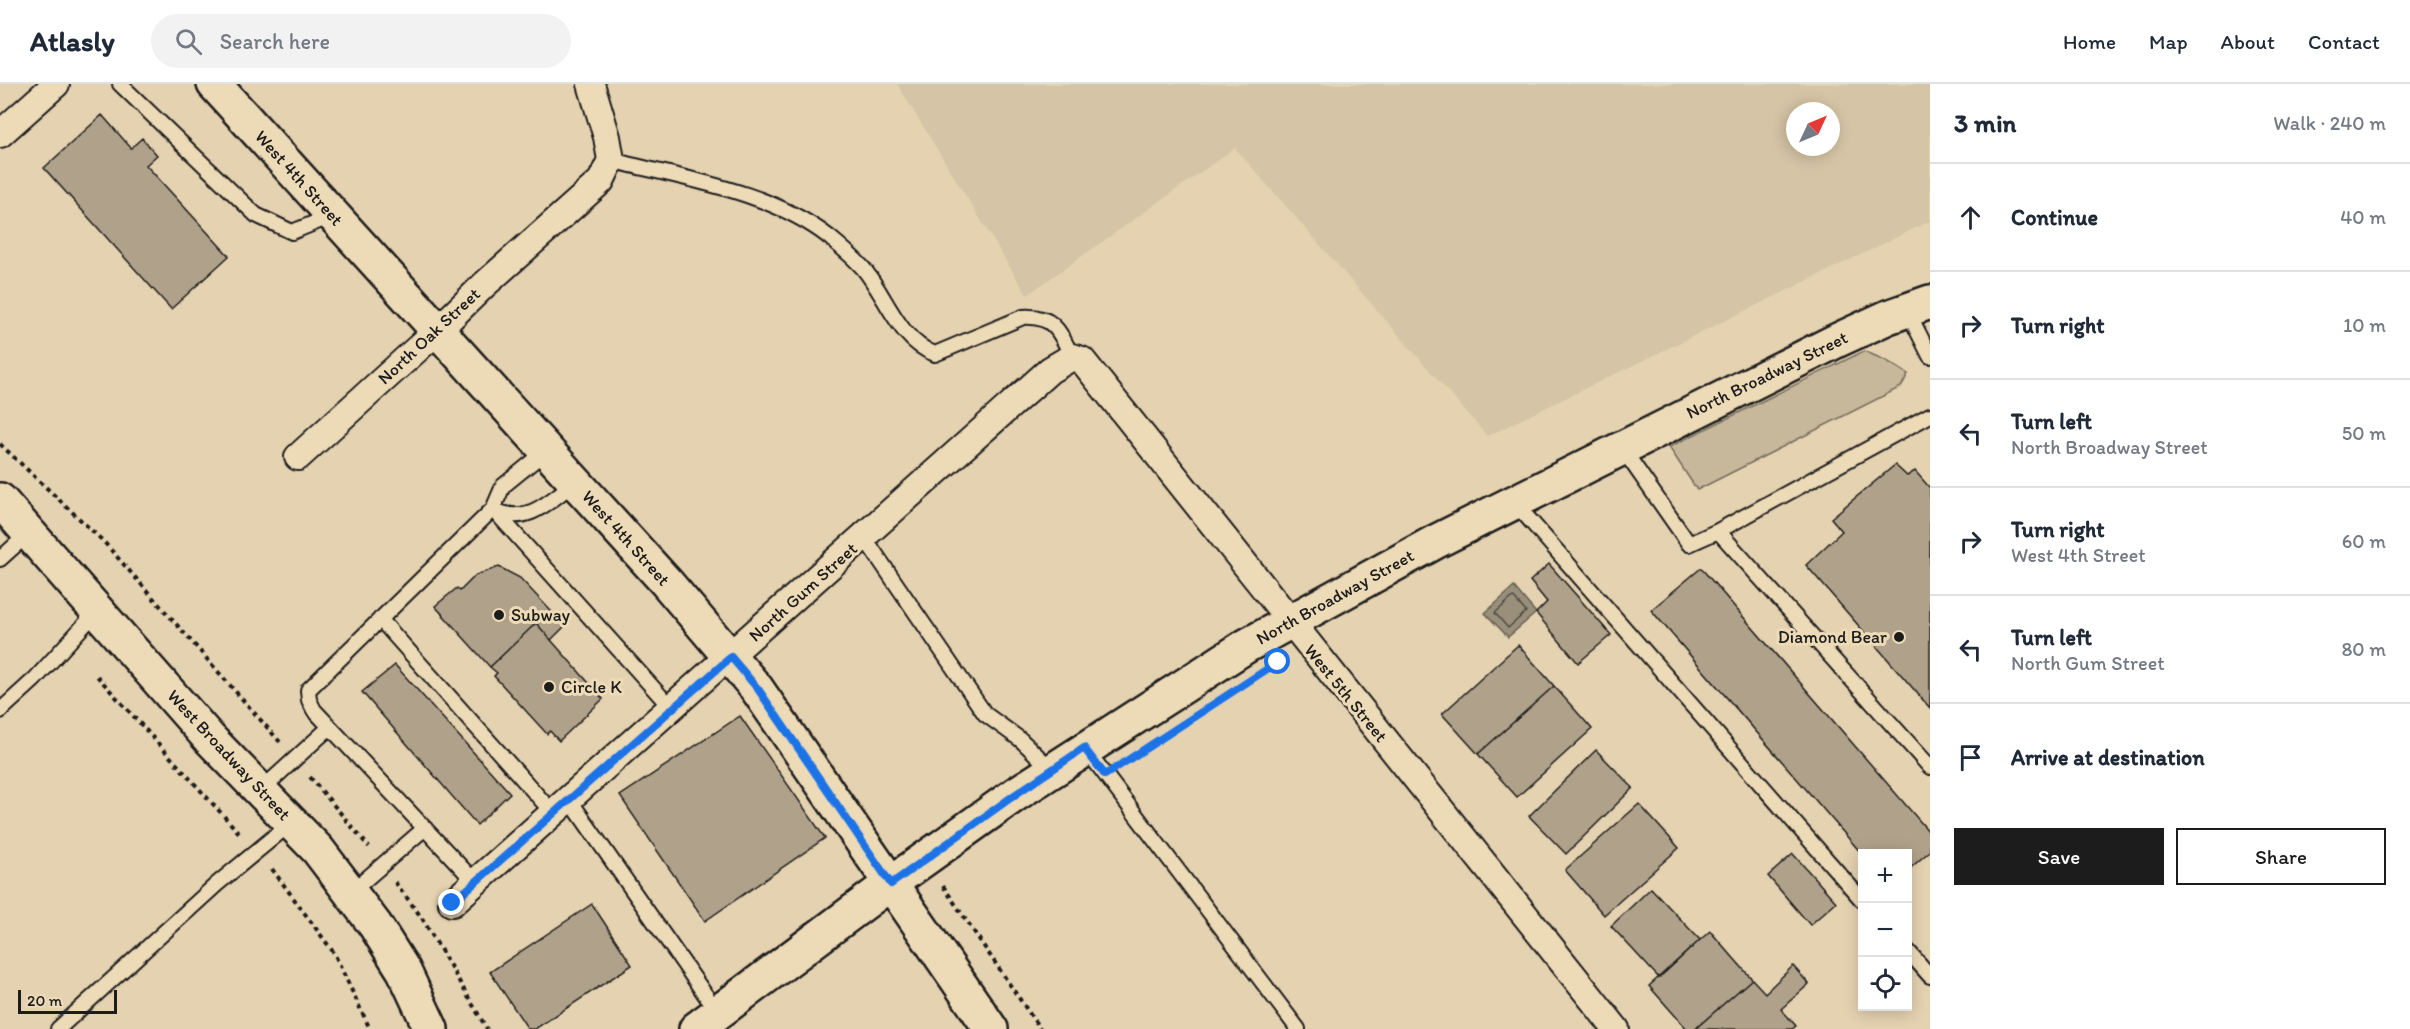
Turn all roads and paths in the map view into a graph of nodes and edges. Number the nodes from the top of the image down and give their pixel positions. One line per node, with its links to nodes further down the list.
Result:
1 (56, 84): 5 (street)
2 (120, 84): 7 (lane)
3 (214, 84): 7 (main road, West 4th Street)
4 (591, 84): 6 (street)
5 (0, 134)
6 (610, 160): 9 (street, North Oak Street); 11 (lane)
7 (333, 215): 9 (main road, West 4th Street)
8 (1919, 307): 10 (lane); 14 (main road, North Broadway Street)
9 (438, 330): 15 (main road, West 4th Street); 16 (street, North Oak Street)
10 (1930, 356)
11 (1072, 357): 23 (street, North Gum Street); 27 (street, West 5th Street)
12 (1930, 415): 21 (lane)
13 (0, 444): 33 (path)
14 (1622, 448): 19 (main road, North Broadway Street); 21 (lane)
15 (547, 450): 17 (main road, West 4th Street); 20 (lane)
16 (298, 457)
17 (575, 481): 20 (lane); 28 (main road, West 4th Street)
18 (0, 500): 22 (main road, West Broadway Street)
19 (1514, 502): 27 (main road, North Broadway Street); 45 (lane)
20 (493, 509): 26 (lane); 29 (lane)
21 (1718, 531): 34 (lane)
22 (30, 532): 24 (lane); 25 (main road, West Broadway Street)
23 (864, 537): 28 (street, North Gum Street); 35 (lane)
24 (0, 559)
25 (98, 610): 30 (lane); 36 (main road, West Broadway Street)
26 (380, 619): 31 (lane); 37 (lane)
27 (1290, 622): 32 (main road, North Broadway Street); 56 (street, West 5th Street)
28 (731, 657): 29 (street, North Gum Street); 43 (main road, West 4th Street)
29 (672, 709): 37 (street, North Gum Street)
30 (0, 711)
31 (330, 727): 33 (lane); 39 (lane)
32 (1084, 748): 35 (main road, North Broadway Street); 55 (lane)
33 (295, 759): 36 (lane); 40 (path)
34 (1930, 767)
35 (1053, 770): 43 (main road, North Broadway Street)
36 (261, 790): 38 (main road, West Broadway Street)
37 (561, 806): 42 (street, North Gum Street); 49 (lane)
38 (292, 822): 44 (main road, West Broadway Street); 50 (lane)
39 (425, 828): 40 (lane); 42 (lane)
40 (382, 865): 44 (lane); 52 (path)
41 (953, 879): 54 (path)
42 (476, 883): 46 (street, North Gum Street)
43 (891, 884): 49 (main road, North Broadway Street); 53 (main road, West 4th Street)
44 (351, 893): 51 (main road, West Broadway Street)
45 (1858, 894)
46 (452, 903)
47 (1912, 956): 48 (lane)
48 (1930, 976)
49 (707, 1021)
50 (58, 1029)
51 (431, 1029)
52 (487, 1029)
53 (991, 1029)
54 (1040, 1029)
55 (1298, 1029)
56 (1616, 1029)

